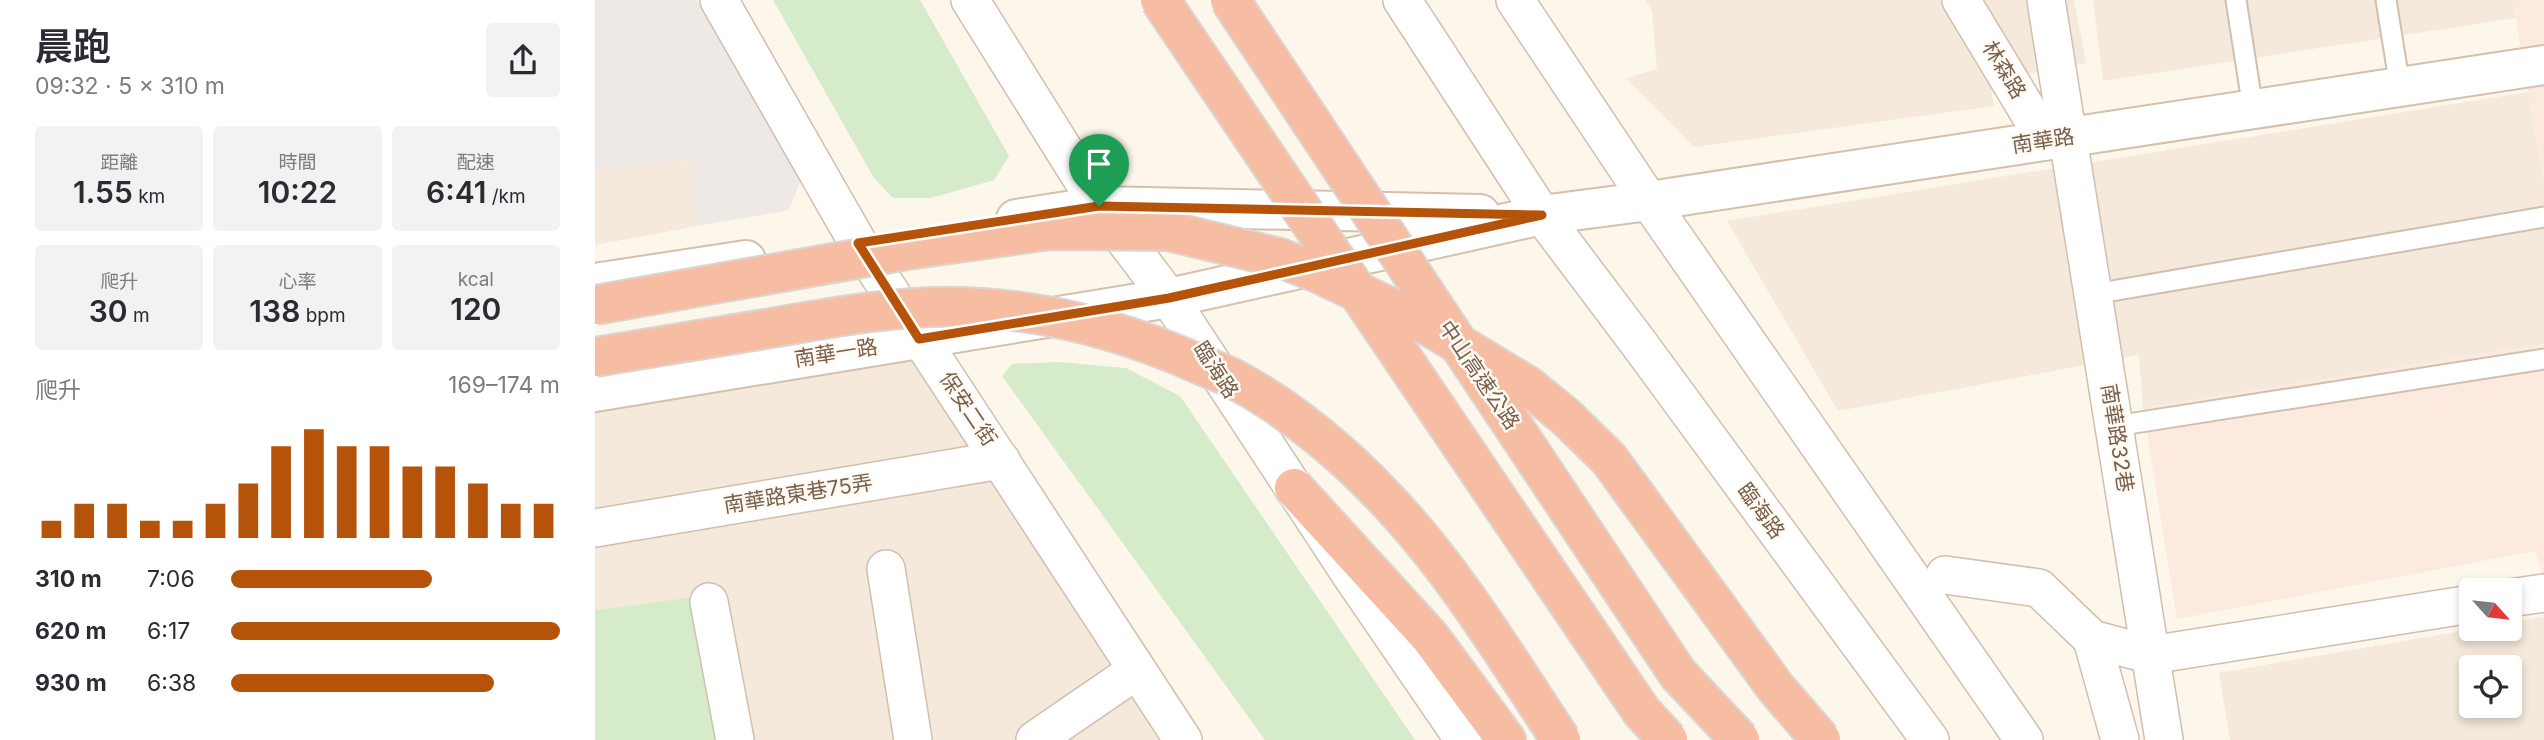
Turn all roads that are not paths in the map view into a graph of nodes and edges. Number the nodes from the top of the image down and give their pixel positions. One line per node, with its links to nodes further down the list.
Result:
1 (719, 0): 19 (street, 保安二街)
2 (970, 0): 16 (street, 臨海路)
3 (1160, 0): 48 (highway, bridge)
4 (1230, 0): 49 (highway, 中山高速公路, bridge)
5 (1402, 0): 17 (street, 臨海路)
6 (1515, 0): 15 (street)
7 (1961, 0): 14 (street, 林森路)
8 (2046, 0): 14 (street, 南華路32巷)
9 (2236, 0): 13 (lane)
10 (2386, 0): 12 (lane)
11 (2544, 65): 12 (main road, 南華路)
12 (2400, 86): 13 (main road, 南華路)
13 (2253, 109): 14 (main road, 南華路)
14 (2058, 139): 15 (main road, 南華路); 21 (street, 南華路32巷)
15 (1649, 201): 17 (main road, 南華路); 52 (street)
16 (1099, 206): 17 (main road); 19 (main road); 22 (street, 臨海路)
17 (1542, 215): 22 (main road, 南華一路); 51 (street, 臨海路)
18 (2544, 217): 21 (lane)
19 (858, 243): 20 (main road); 24 (street, 保安二街)
20 (595, 283)
21 (2094, 294): 28 (street, 南華路32巷)
22 (1169, 298): 24 (main road, 南華一路); 30 (street, 臨海路)
23 (595, 305): 50 (highway, bridge)
24 (919, 339): 27 (main road, 南華一路); 29 (street, 保安二街)
25 (595, 357): 47 (highway, bridge)
26 (2544, 359): 28 (lane)
27 (595, 392)
28 (2115, 426): 39 (street, 南華路32巷)
29 (1001, 460): 31 (street, 南華路東巷75弄); 40 (street, 保安二街)
30 (1294, 488): 45 (street, 臨海路); 46 (highway)
31 (595, 528)
32 (886, 569): 42 (street)
33 (1945, 575): 38 (street)
34 (2544, 593): 35 (street)
35 (2522, 596)
36 (709, 602): 41 (street)
37 (2459, 606): 39 (street)
38 (2092, 639): 39 (street); 53 (street)
39 (2151, 655): 54 (street, 南華路32巷)
40 (1137, 670): 43 (street); 44 (street, 保安二街)
41 (735, 740)
42 (913, 740)
43 (1035, 740)
44 (1183, 740)
45 (1464, 740)
46 (1506, 740)
47 (1560, 740)
48 (1668, 740)
49 (1740, 740)
50 (1821, 740)
51 (1930, 740)
52 (2024, 740)
53 (2120, 740)
54 (2164, 740)

